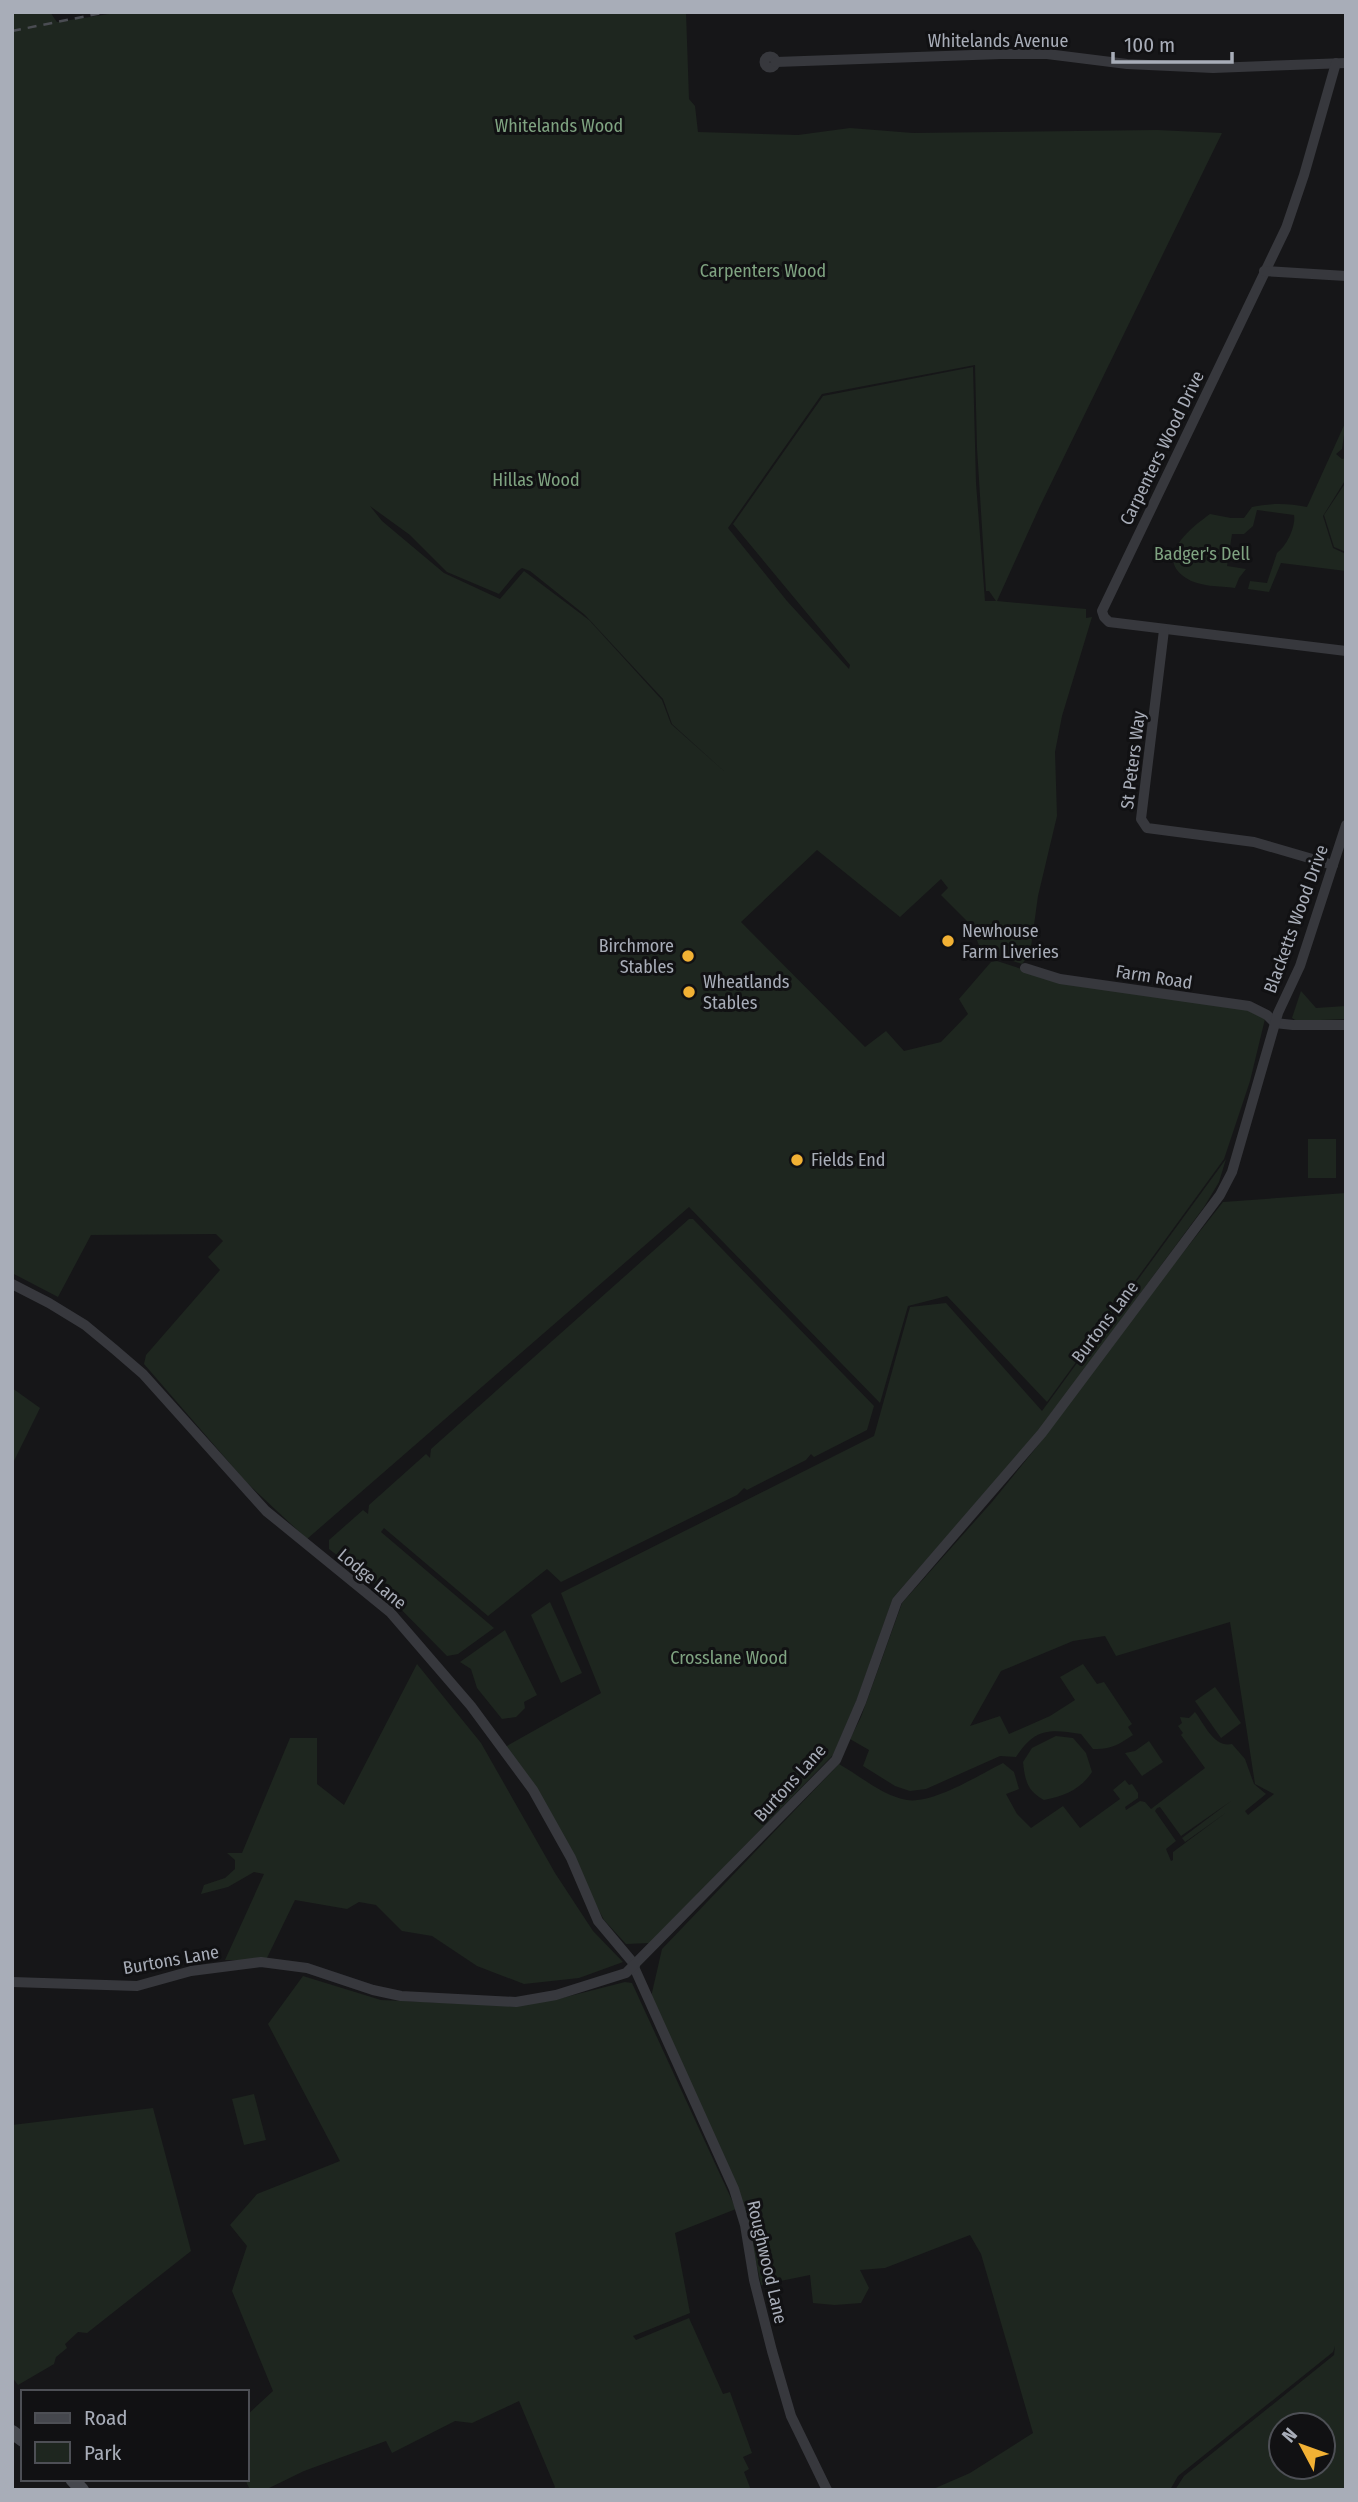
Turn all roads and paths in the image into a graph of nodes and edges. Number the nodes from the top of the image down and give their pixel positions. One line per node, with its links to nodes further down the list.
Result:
1 (776, 62): 2 (street, Whitelands Avenue)
2 (1341, 63): 3 (street, Carpenters Wood Drive)
3 (1264, 271): 4 (street); 5 (street, Carpenters Wood Drive)
4 (1346, 276)
5 (1164, 630): 6 (street, Carpenters Wood Drive); 8 (street, St Peters Way)
6 (1346, 651)
7 (1346, 825): 8 (street, Blacketts Wood Drive)
8 (1332, 865): 10 (street, Blacketts Wood Drive)
9 (1025, 968): 10 (street, Farm Road)
10 (1275, 1023): 11 (street); 13 (street, Burtons Lane)
11 (1346, 1024)
12 (12, 1284): 13 (street, Lodge Lane)
13 (634, 1966): 14 (street, Burtons Lane); 15 (street, Roughwood Lane)
14 (12, 1982)
15 (827, 2490)

